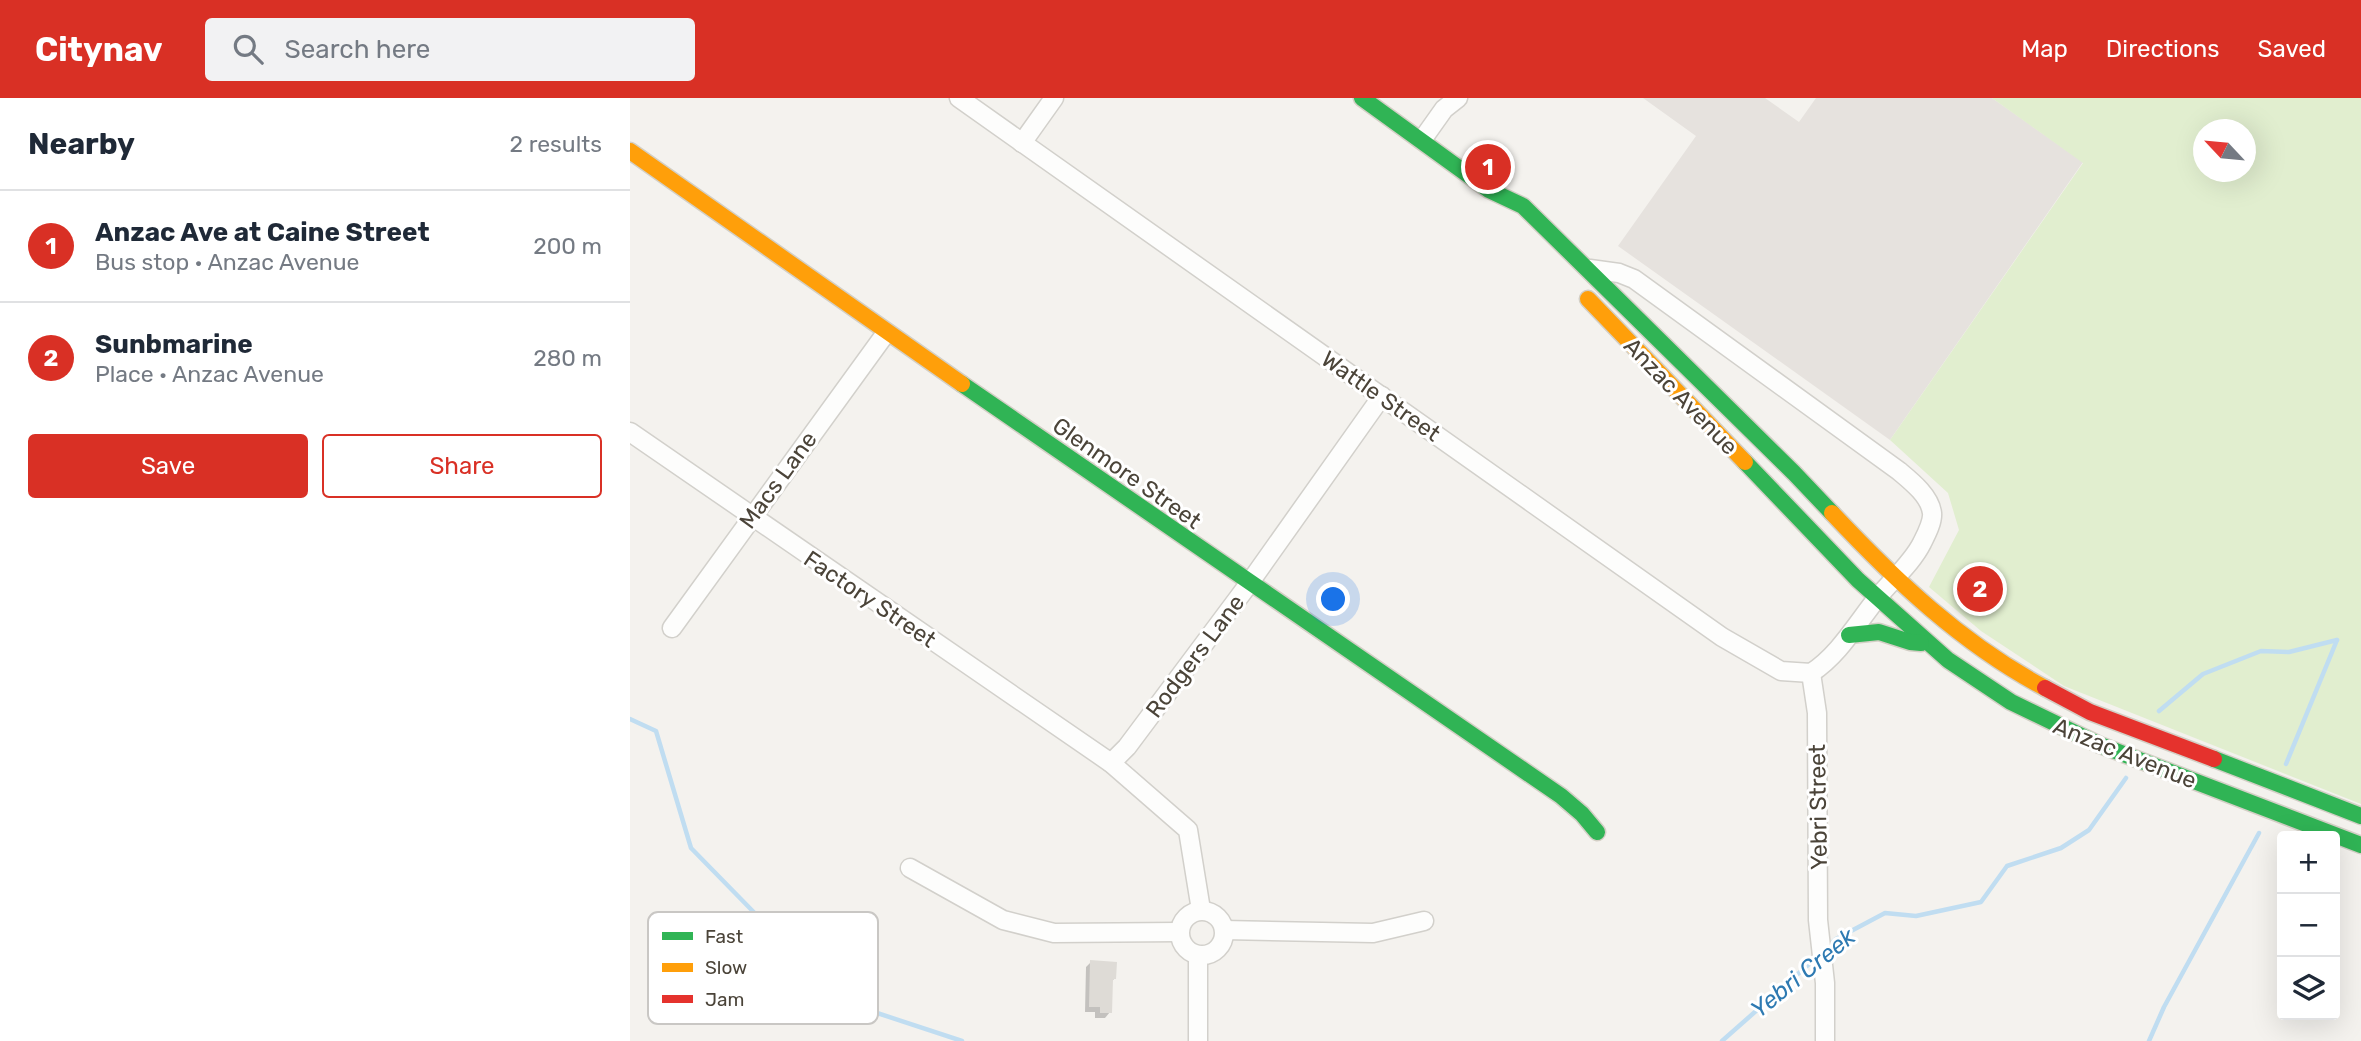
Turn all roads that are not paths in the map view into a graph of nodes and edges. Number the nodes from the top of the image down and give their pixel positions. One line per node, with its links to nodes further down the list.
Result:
1 (959, 98): 6 (street, Wattle Street)
2 (1054, 98): 6 (street)
3 (1362, 98): 5 (main road, Anzac Avenue)
4 (1457, 99): 5 (street)
5 (1422, 140): 8 (main road, Anzac Avenue)
6 (1022, 143): 13 (street, Wattle Street)
7 (630, 151): 12 (main road, Glenmore Street)
8 (1489, 190): 9 (main road, Anzac Avenue); 10 (main road, Anzac Avenue)
9 (1510, 220)
10 (1588, 269): 16 (main road, Anzac Avenue); 16 (street)
11 (1574, 284): 18 (main road, Anzac Avenue)
12 (886, 333): 15 (street, Macs Lane); 17 (main road, Glenmore Street)
13 (1382, 396): 17 (street, Rodgers Lane); 22 (street, Wattle Street)
14 (630, 432): 15 (street, Factory Street)
15 (751, 517): 19 (street, Macs Lane); 23 (street, Factory Street)
16 (1895, 578): 18 (street); 24 (main road, Anzac Avenue)
17 (1248, 585): 23 (street, Rodgers Lane); 25 (main road, Glenmore Street)
18 (1878, 598): 20 (street); 21 (main road, Anzac Avenue)
19 (671, 628)
20 (1849, 635): 21 (main road); 22 (street)
21 (1926, 642): 26 (main road, Anzac Avenue)
22 (1811, 673): 34 (street, Yebri Street)
23 (1111, 763): 28 (street)
24 (2361, 816)
25 (1597, 832)
26 (2361, 845)
27 (909, 868): 31 (street)
28 (1201, 910): 30 (street); 31 (street)
29 (1424, 921): 30 (street)
30 (1224, 930): 32 (street)
31 (1179, 932): 32 (street)
32 (1198, 955): 33 (street)
33 (1198, 1041)
34 (1825, 1041)

